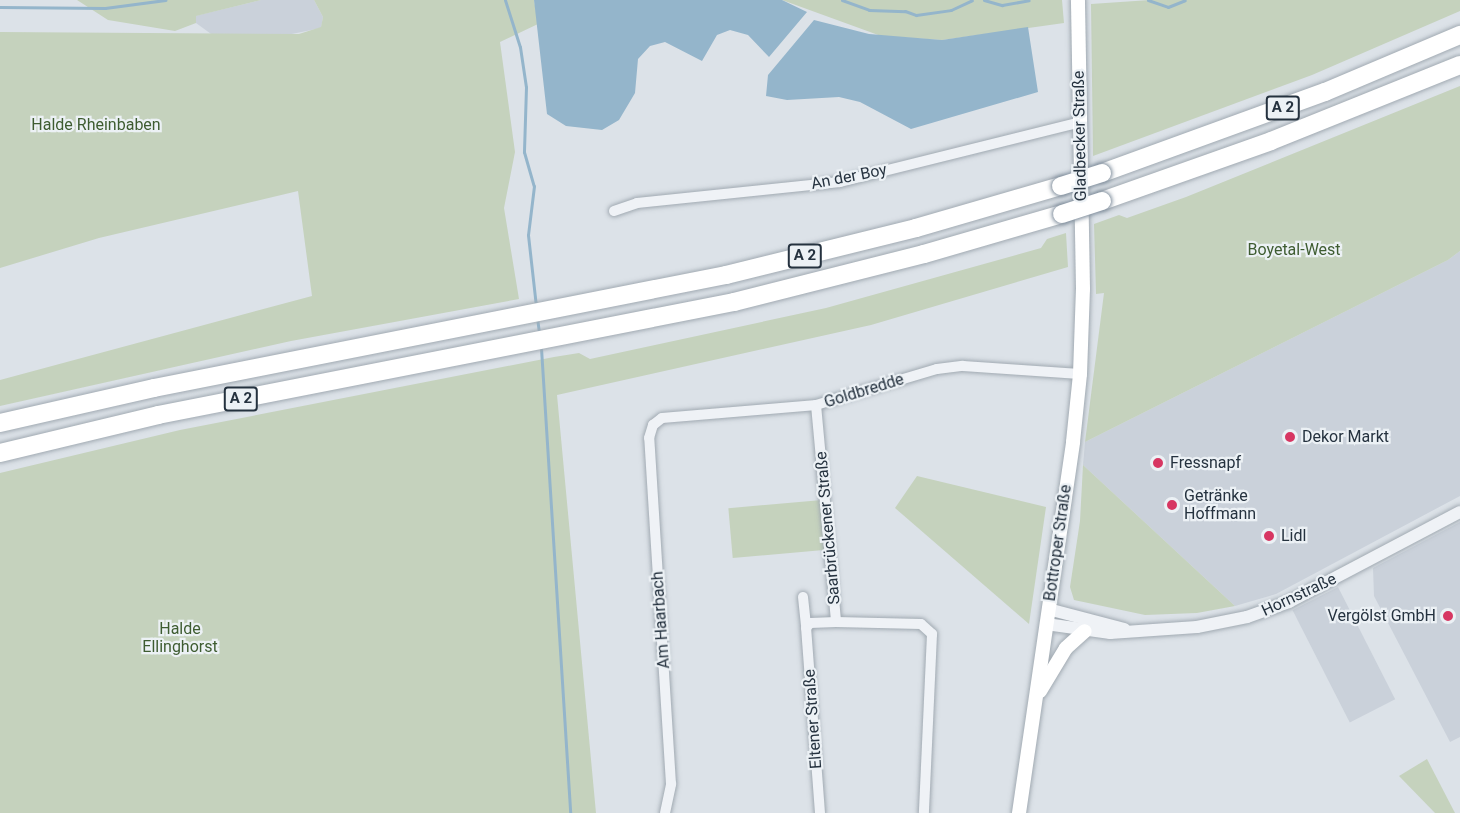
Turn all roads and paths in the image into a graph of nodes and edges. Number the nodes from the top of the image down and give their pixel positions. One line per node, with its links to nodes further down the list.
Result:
1 (1078, 0): 4 (main road, Gladbecker Straße)
2 (1460, 35): 9 (highway, A 2, bridge)
3 (1460, 65): 11 (highway, A 2, bridge)
4 (1080, 122): 5 (street, An der Boy); 6 (main road, Gladbecker Straße)
5 (614, 211)
6 (1083, 271): 7 (main road, Bottroper Straße)
7 (1080, 374): 8 (street, Goldbredde); 14 (main road, Bottroper Straße)
8 (816, 405): 10 (street, Goldbredde); 15 (street, Saarbrückener Straße)
9 (0, 423)
10 (651, 427): 21 (street, Am Haarbach)
11 (0, 453)
12 (1460, 512): 18 (street, Hornstraße)
13 (803, 597): 17 (street, Eltener Straße)
14 (1048, 609): 16 (main road, Bottroper Straße); 18 (street, Hornstraße)
15 (836, 622): 17 (street); 23 (street, Saarbrückener Straße)
16 (1046, 624): 19 (street, Hornstraße); 20 (main road, Bottroper Straße)
17 (806, 625): 22 (street, Eltener Straße)
18 (1124, 629): 19 (street, Hornstraße)
19 (1085, 631): 20 (main road)
20 (1038, 693): 24 (main road, Bottroper Straße)
21 (665, 813)
22 (820, 813)
23 (924, 813)
24 (1019, 813)

